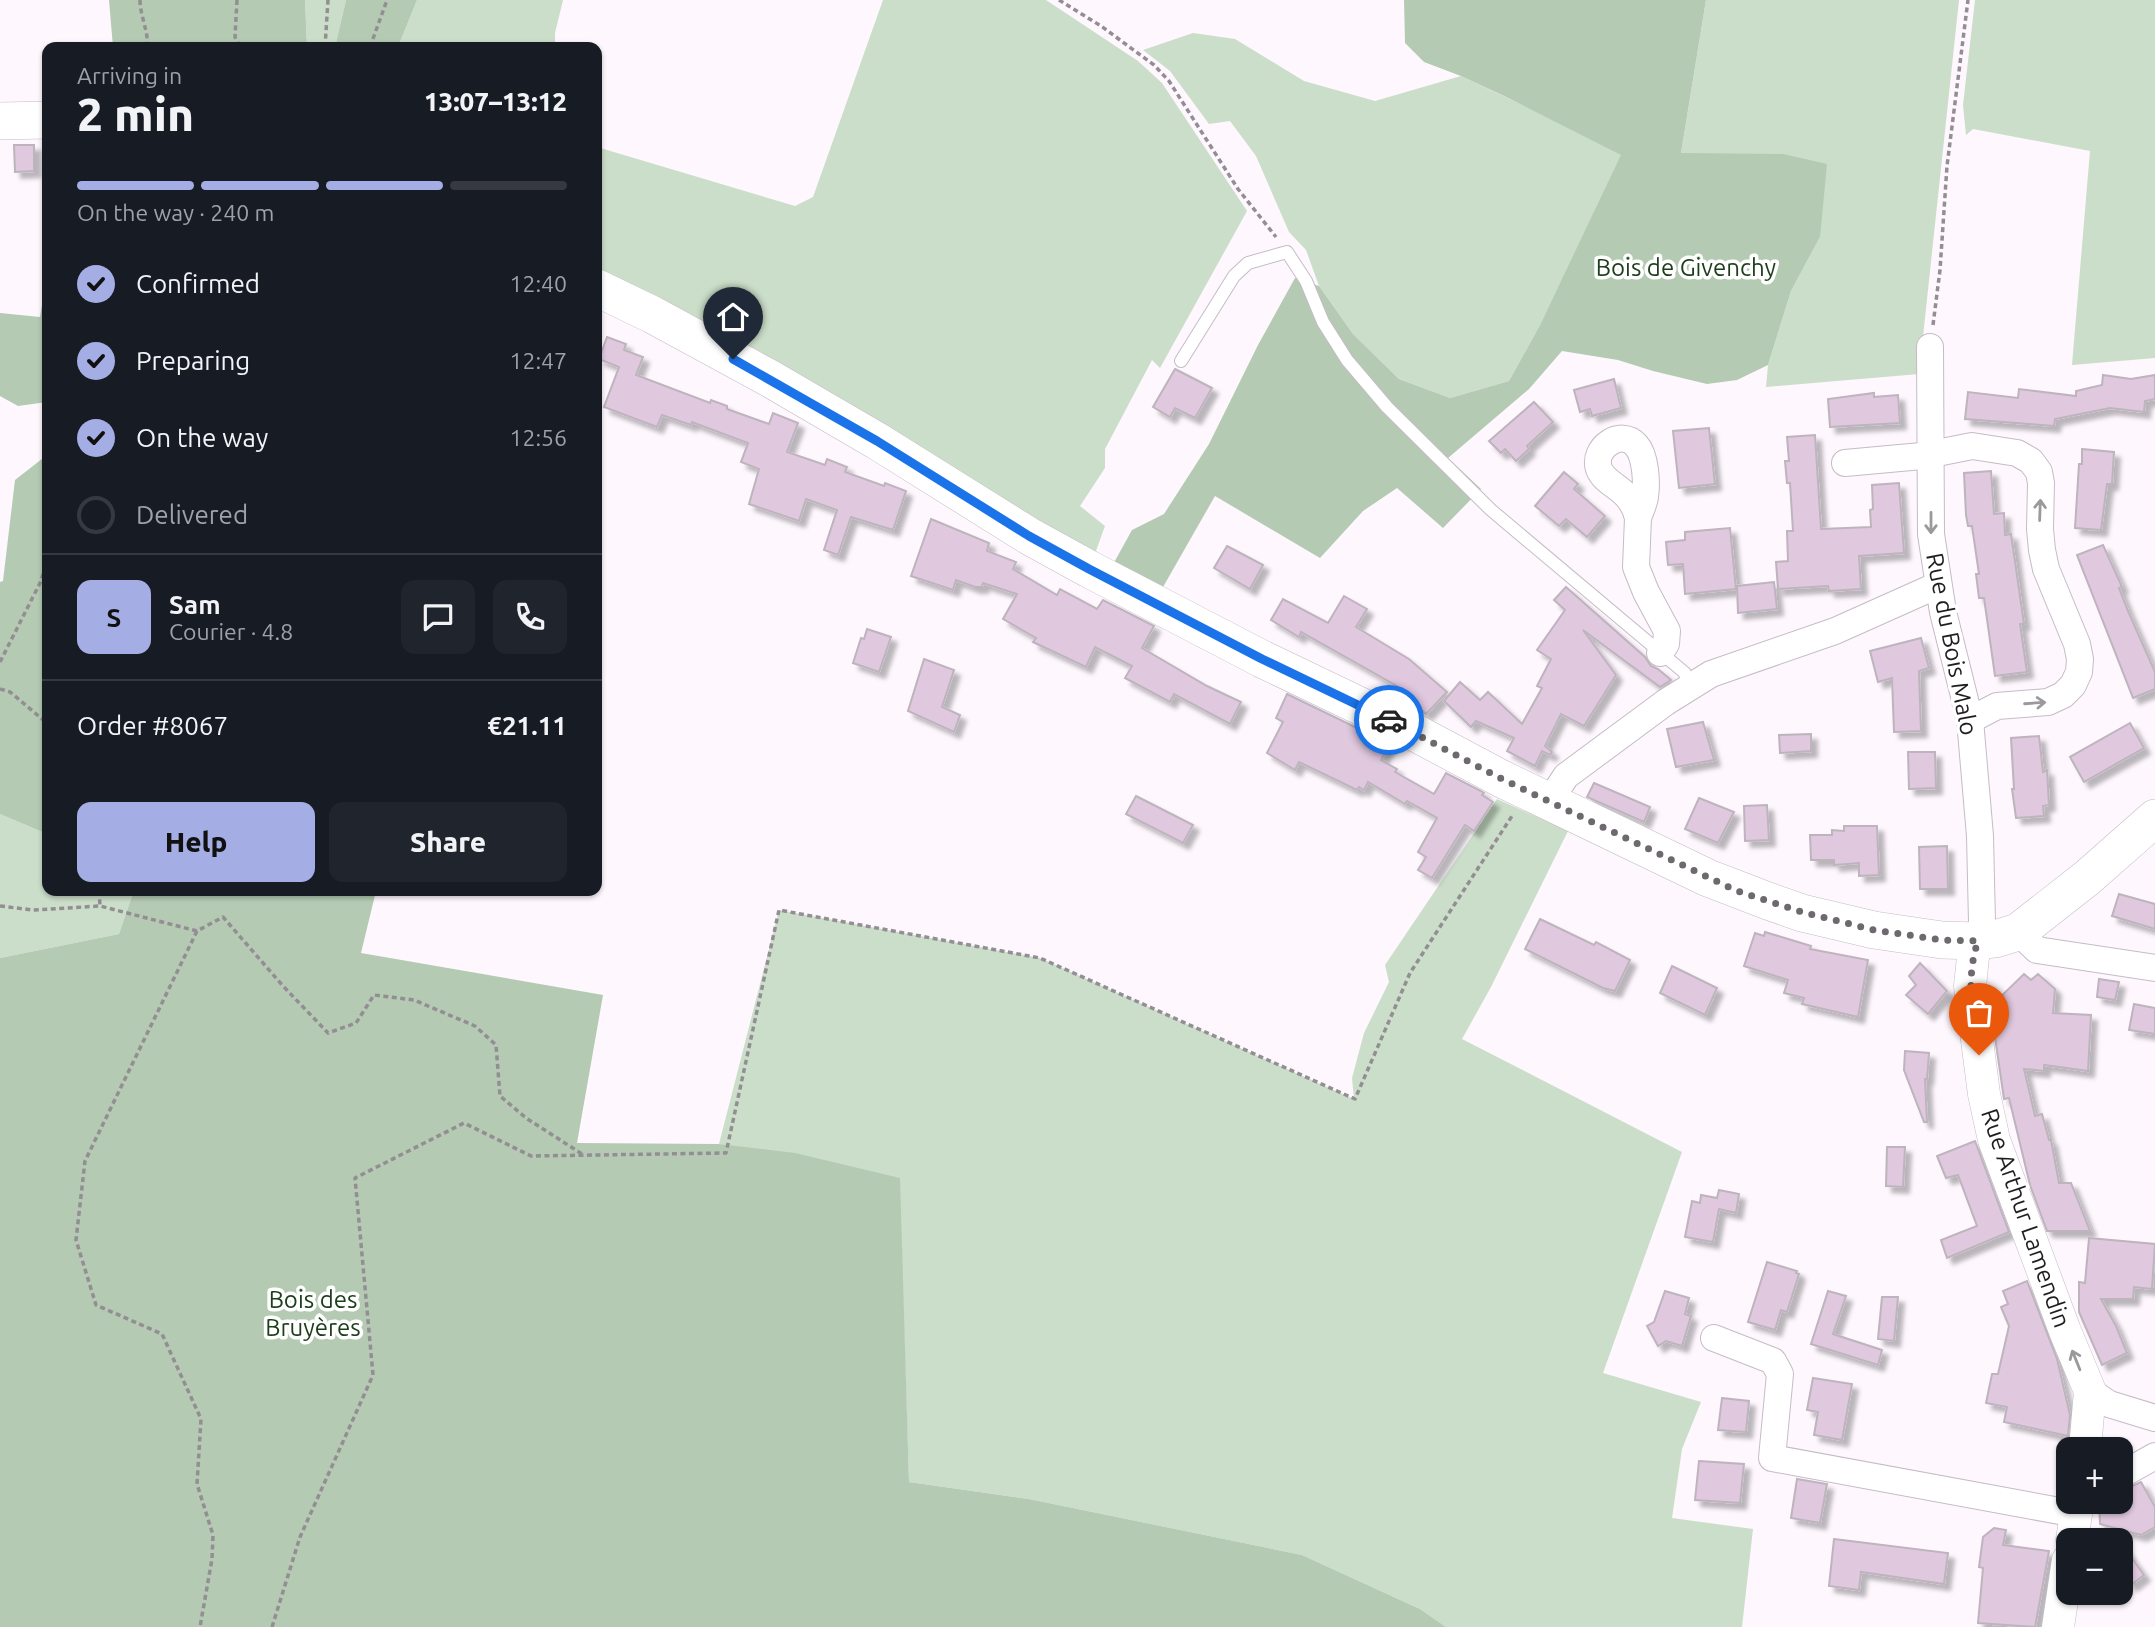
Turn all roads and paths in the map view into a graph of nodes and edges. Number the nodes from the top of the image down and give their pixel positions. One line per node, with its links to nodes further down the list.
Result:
1 (140, 0): 7 (path)
2 (237, 0): 8 (path)
3 (328, 0): 9 (path)
4 (387, 0): 10 (path)
5 (1059, 0): 13 (path)
6 (1968, 0): 15 (path)
7 (147, 42)
8 (238, 42)
9 (326, 42)
10 (372, 42)
11 (42, 120): 12 (main road)
12 (0, 121)
13 (1287, 252): 16 (lane); 22 (lane)
14 (602, 290): 28 (main road)
15 (1930, 347): 17 (street, Rue du Bois Malo)
16 (1181, 361)
17 (1931, 454): 18 (street); 21 (street, Rue du Bois Malo, one-way to 21); 27 (street, one-way to 17)
18 (1845, 463)
19 (1638, 518): 22 (street)
20 (42, 575): 23 (path)
21 (1938, 585): 24 (street); 27 (street, Rue du Bois Malo)
22 (1660, 653): 24 (lane)
23 (0, 662)
24 (1688, 687): 28 (street)
25 (0, 689): 26 (path)
26 (42, 719)
27 (1970, 719): 35 (street, Rue du Bois Malo)
28 (1539, 797): 35 (main road); 37 (path)
29 (2155, 818): 34 (main road)
30 (99, 896): 32 (path)
31 (0, 906): 32 (path)
32 (100, 906): 33 (path)
33 (197, 931): 37 (path); 46 (path)
34 (2018, 932): 35 (main road); 36 (street)
35 (1978, 941): 39 (street, Rue Arthur Lamendin, one-way to 35)
36 (2155, 968)
37 (584, 1155): 47 (path)
38 (1714, 1338): 44 (street)
39 (2090, 1391): 40 (street); 41 (street, Rue Arthur Lamendin)
40 (2155, 1418)
41 (2086, 1437)
42 (2155, 1456): 43 (street)
43 (2133, 1468)
44 (2075, 1518)
45 (2061, 1605): 48 (street)
46 (200, 1627)
47 (272, 1627)
48 (2058, 1627)

